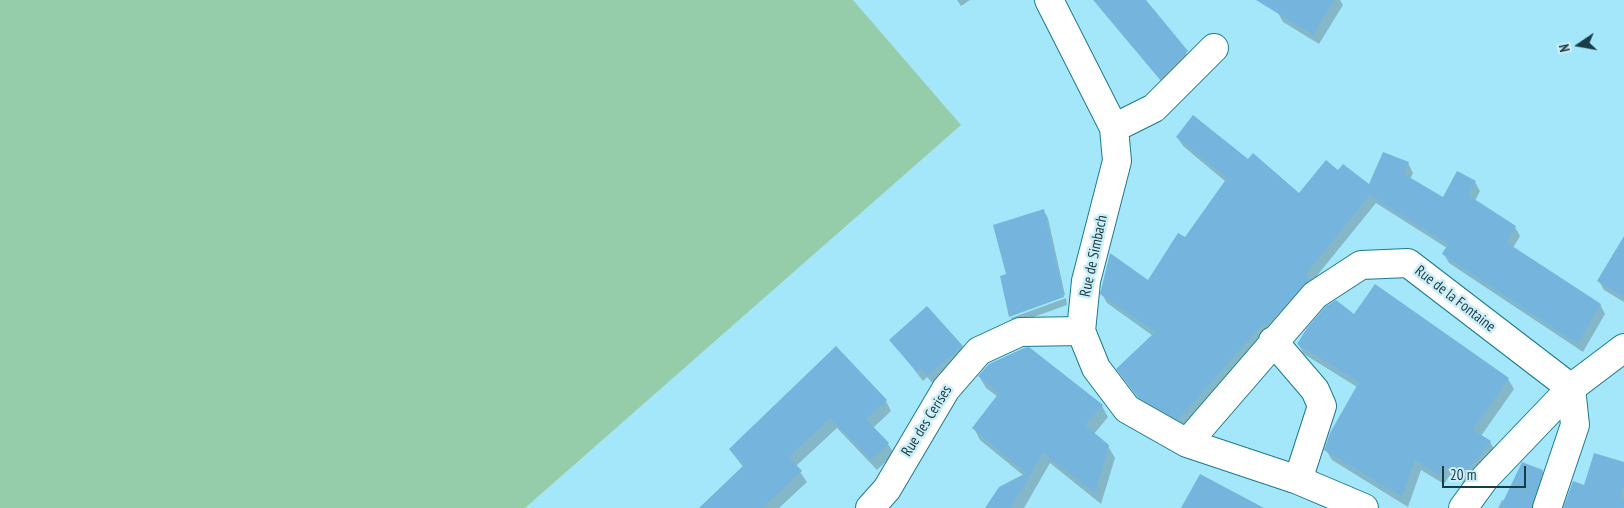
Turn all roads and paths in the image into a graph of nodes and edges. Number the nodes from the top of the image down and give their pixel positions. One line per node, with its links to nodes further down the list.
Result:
1 (1049, 0): 3 (street, Rue de Simbach)
2 (1214, 48): 3 (street)
3 (1114, 128): 4 (street, Rue de Simbach)
4 (1081, 331): 8 (street, Rue de Simbach); 10 (street, Rue des Cerises)
5 (1273, 341): 7 (street, Rue de la Fontaine); 8 (street, Rue de la Fontaine); 9 (street)
6 (1624, 348): 7 (street)
7 (1570, 388): 12 (street); 13 (street)
8 (1187, 443): 9 (street, Rue de Simbach)
9 (1298, 480): 11 (street, Rue de Simbach)
10 (870, 508)
11 (1364, 508)
12 (1463, 508)
13 (1547, 508)

